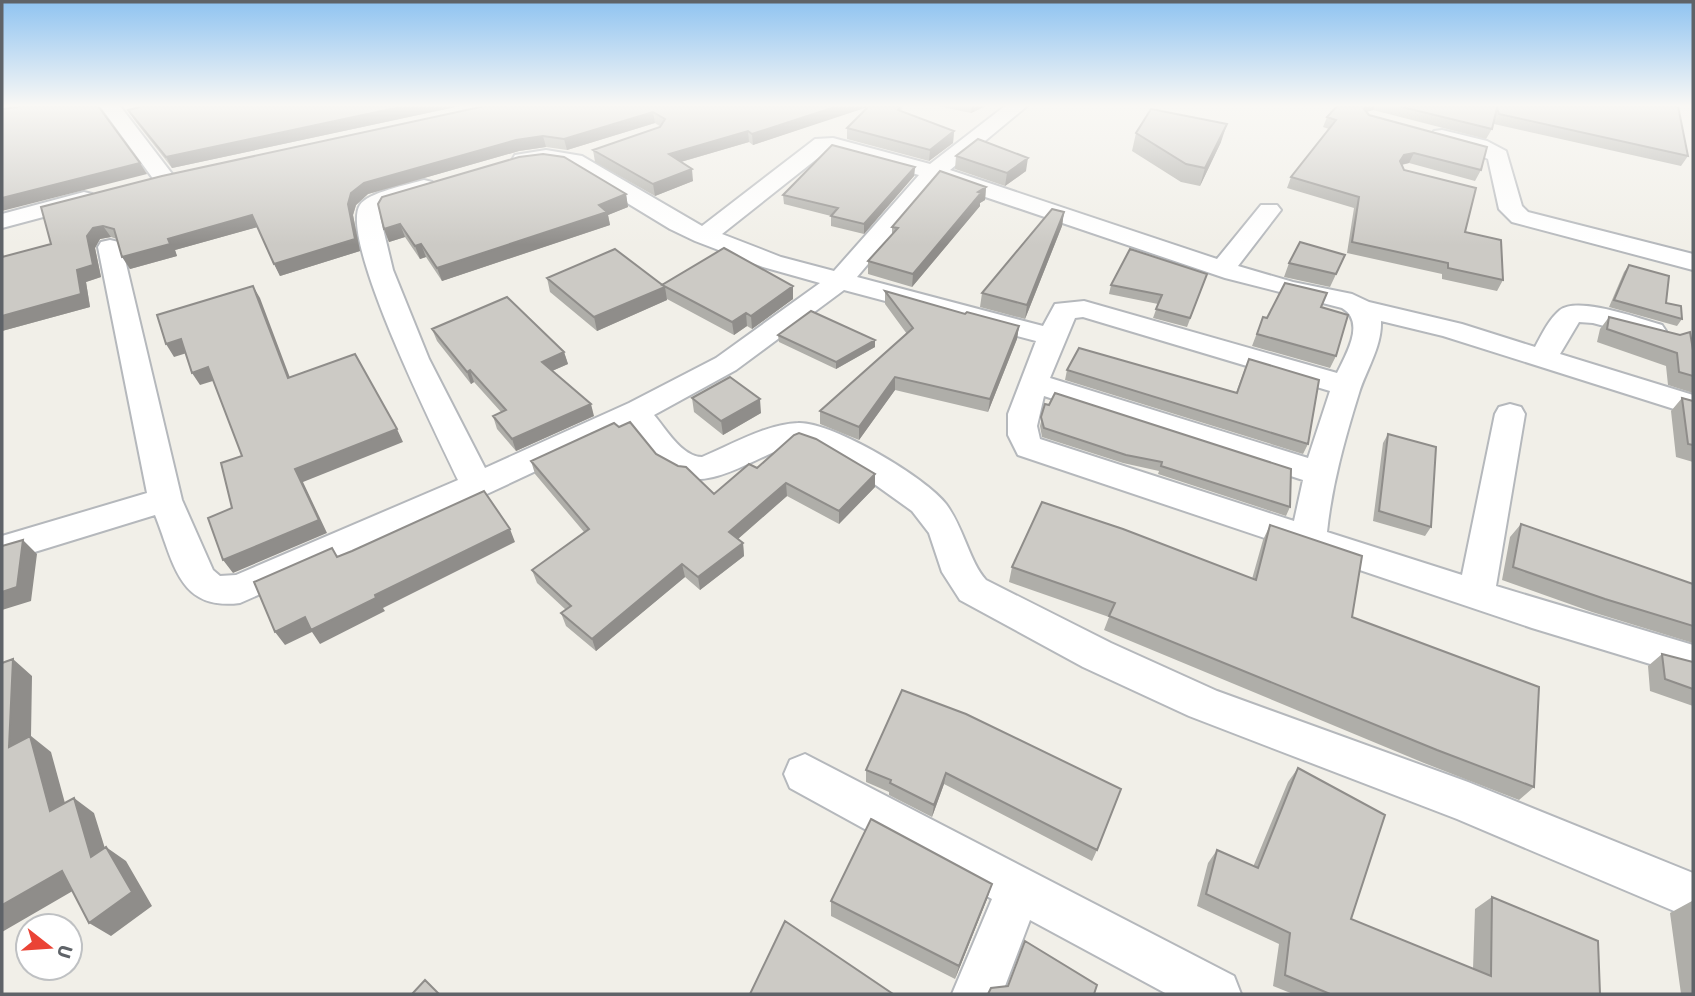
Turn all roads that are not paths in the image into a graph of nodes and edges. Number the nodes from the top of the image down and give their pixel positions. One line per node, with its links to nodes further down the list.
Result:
1 (145, 152): 11 (street)
2 (592, 152): 7 (street)
3 (811, 152): 19 (street)
4 (864, 152): 9 (street)
5 (959, 152): 9 (street)
6 (1494, 152): 16 (street)
7 (569, 160): 8 (street); 19 (street)
8 (493, 168)
9 (934, 172): 22 (street); 23 (street)
10 (190, 174): 11 (street)
11 (164, 179): 13 (street)
12 (441, 182): 34 (street)
13 (140, 185)
14 (1482, 192): 16 (street)
15 (103, 194): 18 (street)
16 (1507, 198): 21 (street)
17 (1269, 210): 22 (street)
18 (2, 221)
19 (704, 236): 23 (street)
20 (110, 247): 35 (street)
21 (1693, 262)
22 (1223, 269): 24 (street)
23 (840, 281): 26 (street); 31 (street)
24 (1361, 308): 27 (street); 29 (street)
25 (1670, 336): 27 (street)
26 (1052, 337): 28 (street); 29 (street)
27 (1543, 358): 30 (street)
28 (1034, 383): 33 (street); 36 (street)
29 (1347, 386): 33 (street)
30 (1693, 405)
31 (634, 412): 34 (street); 42 (street)
32 (1510, 414): 38 (street)
33 (1319, 473): 36 (street)
34 (477, 485): 35 (street)
35 (165, 500): 37 (street)
36 (1309, 539): 38 (street)
37 (2, 549)
38 (1476, 594): 39 (street)
39 (1693, 661)
40 (805, 775): 41 (street)
41 (1019, 889): 43 (street); 44 (street)
42 (1693, 896)
43 (977, 994)
44 (1216, 994)

